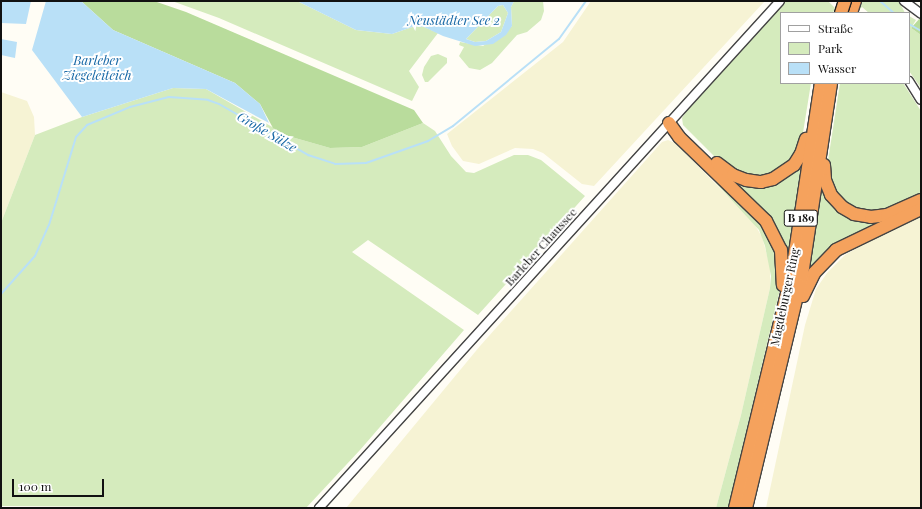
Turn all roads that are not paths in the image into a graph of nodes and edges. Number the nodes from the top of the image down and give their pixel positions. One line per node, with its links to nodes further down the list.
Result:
1 (780, 1): 15 (street, Barleber Chaussee)
2 (837, 1): 7 (street)
3 (845, 1): 6 (highway, bridge)
4 (855, 1): 8 (highway)
5 (904, 1): 9 (street)
6 (840, 12)
7 (849, 12)
8 (850, 12)
9 (921, 14)
10 (910, 83): 13 (street)
11 (821, 84): 14 (highway, Magdeburger Ring / B 189)
12 (831, 84): 16 (highway, Magdeburger Ring / B 189)
13 (921, 99)
14 (816, 105): 15 (highway); 19 (highway, Magdeburger Ring / B 189)
15 (669, 123): 19 (highway); 20 (street, Barleber Chaussee)
16 (823, 127): 17 (highway); 19 (highway, Magdeburger Ring / B 189)
17 (921, 200)
18 (921, 209): 19 (highway)
19 (783, 333): 21 (highway, Magdeburger Ring / B 189); 22 (highway, Magdeburger Ring / B 189)
20 (319, 508)
21 (735, 508)
22 (746, 508)

